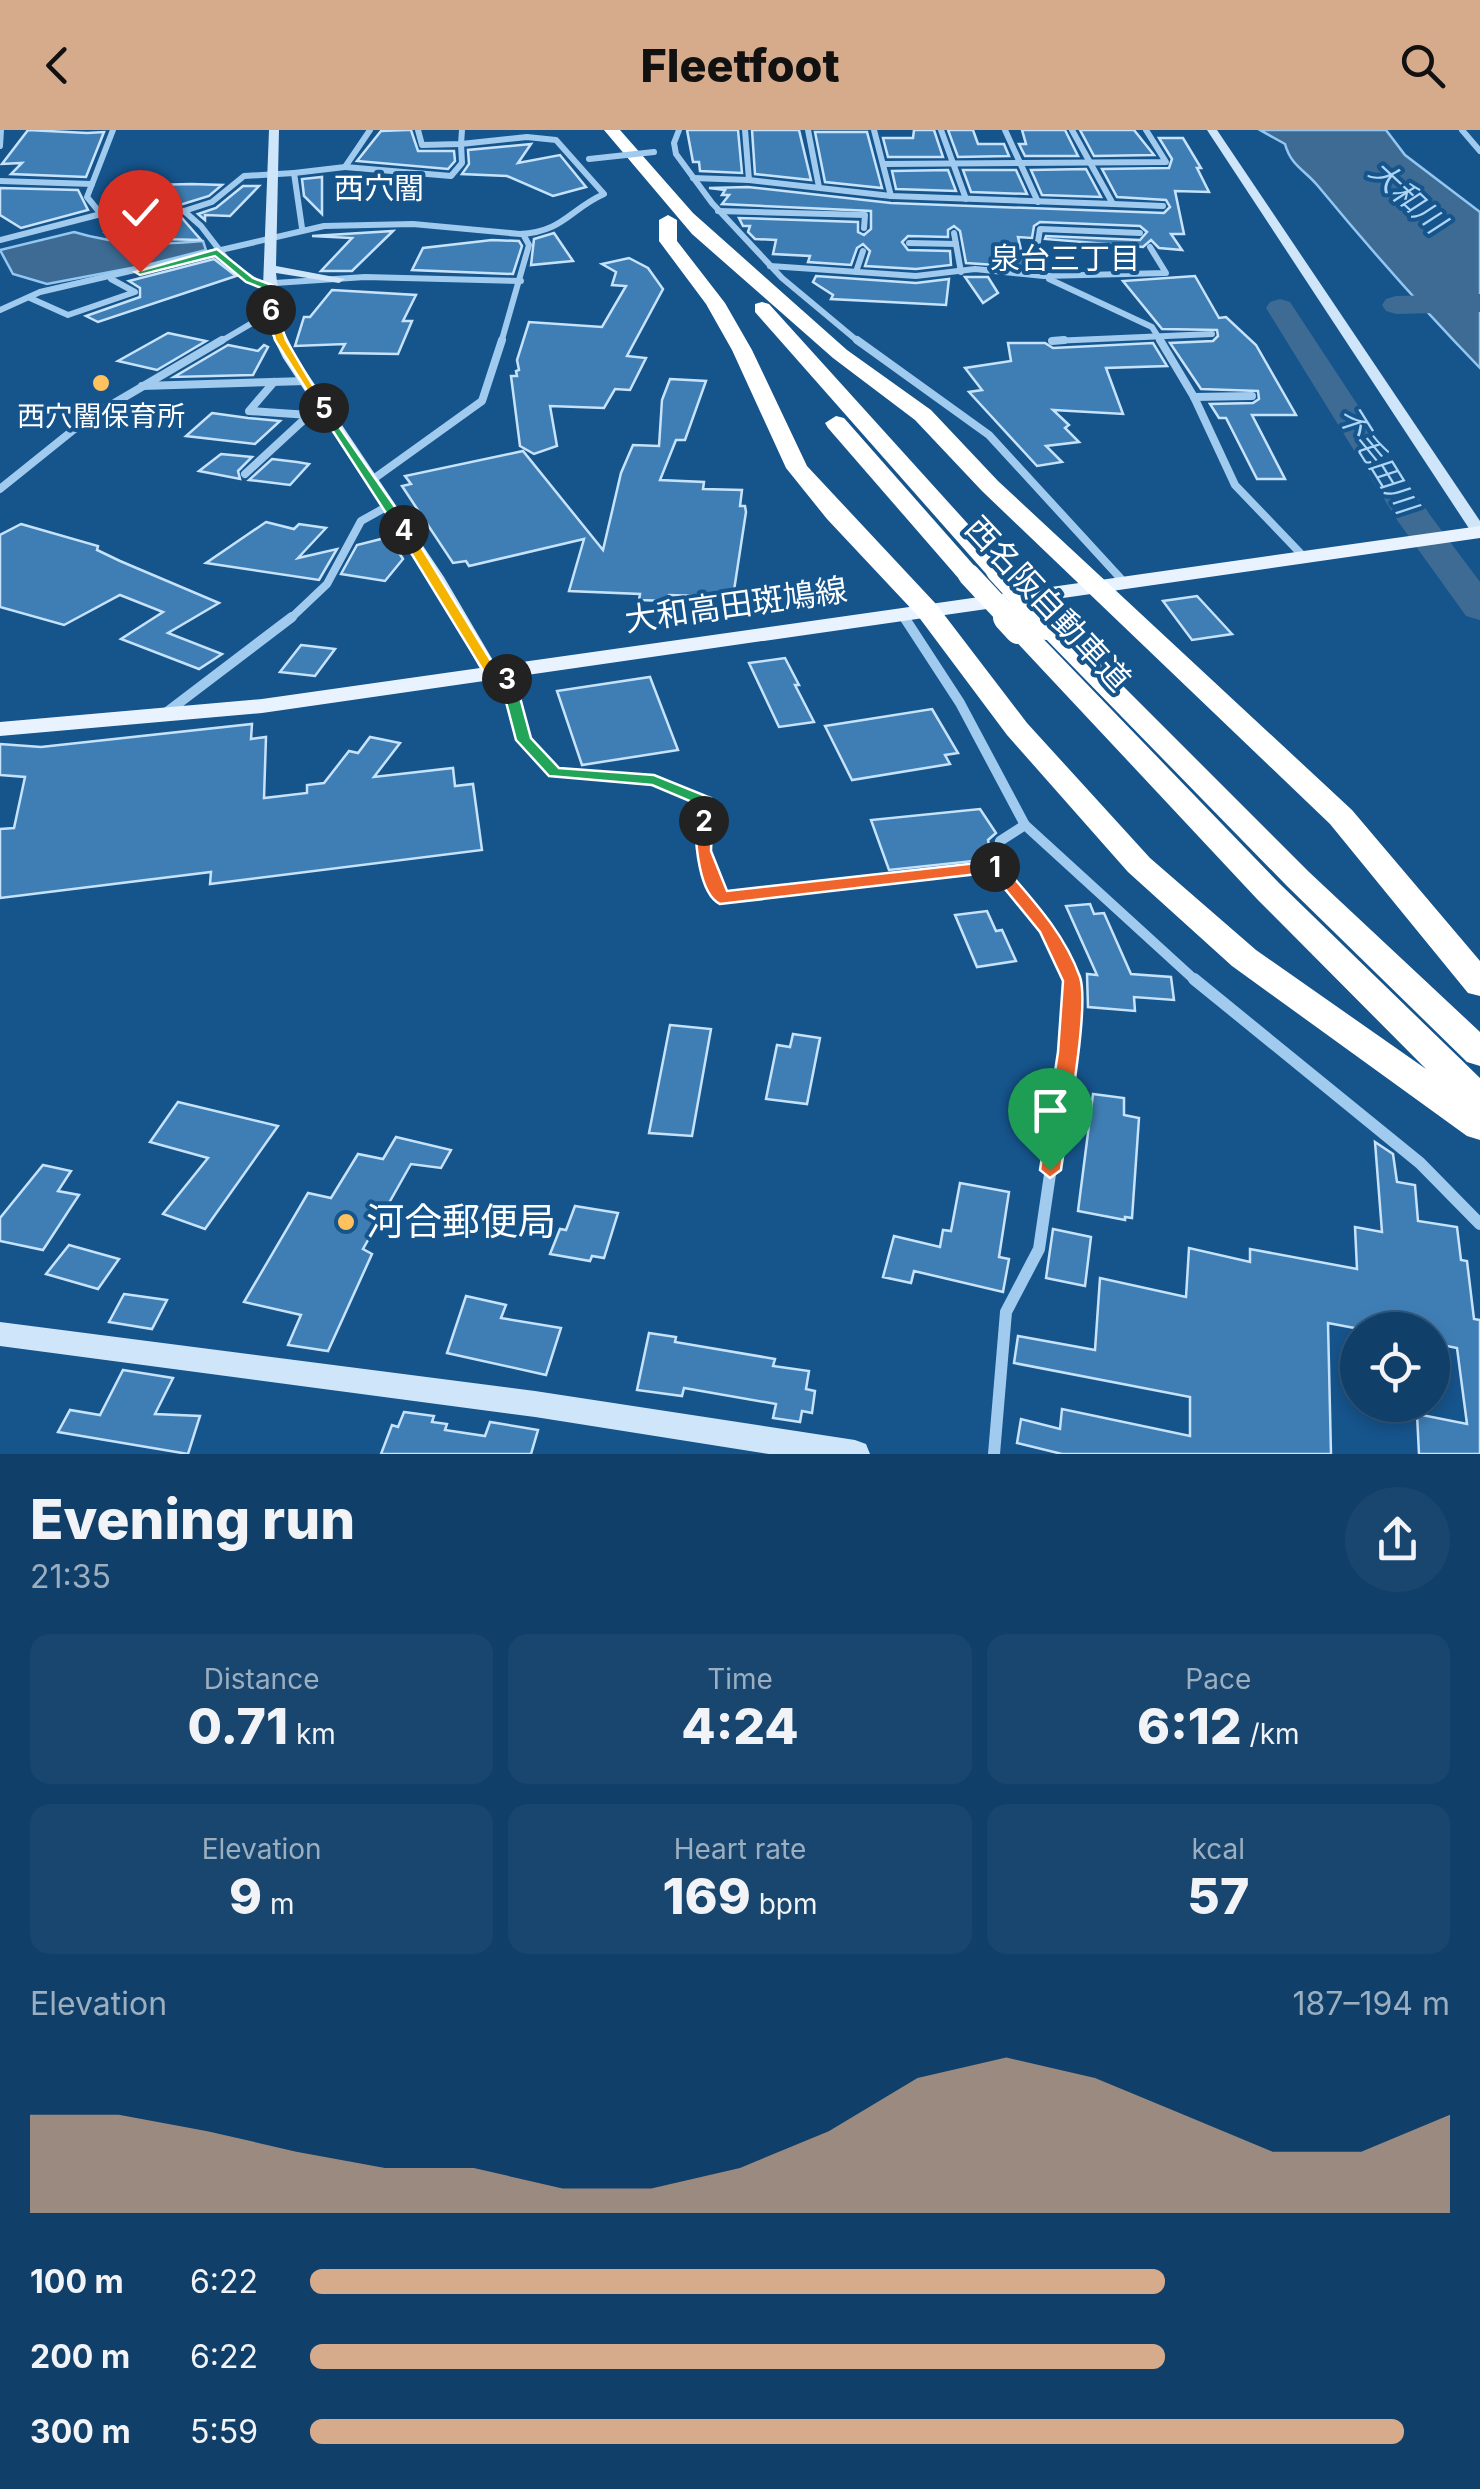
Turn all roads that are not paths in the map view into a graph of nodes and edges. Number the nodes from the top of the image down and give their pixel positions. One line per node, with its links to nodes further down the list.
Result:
1 (1, 130): 20 (street)
2 (113, 130): 34 (street)
3 (274, 130): 30 (street)
4 (370, 130): 28 (street)
5 (418, 130): 19 (street)
6 (462, 130): 19 (street)
7 (592, 130): 45 (highway, 西名阪自動車道)
8 (612, 130): 45 (highway, 西名阪自動車道)
9 (679, 130): 21 (street)
10 (745, 130): 32 (street)
11 (808, 130): 35 (street)
12 (874, 130): 25 (street)
13 (941, 130): 26 (street)
14 (1006, 130): 27 (street)
15 (1072, 130): 24 (street)
16 (1146, 130): 24 (street)
17 (1212, 130): 84 (street)
18 (1462, 130): 22 (street)
19 (461, 144): 23 (street); 28 (street)
20 (0, 146)
21 (675, 151): 23 (street, bridge); 31 (street)
22 (1480, 151)
23 (577, 161): 51 (street)
24 (1091, 163): 27 (street); 39 (street)
25 (884, 164): 26 (street); 36 (street)
26 (954, 164): 27 (street); 37 (street)
27 (1020, 164): 38 (street)
28 (346, 167): 29 (street)
29 (294, 173): 30 (street); 46 (street)
30 (272, 174): 42 (street); 53 (street)
31 (693, 178): 32 (street); 41 (street)
32 (749, 180): 35 (street)
33 (0, 181): 34 (street)
34 (92, 184): 43 (street)
35 (819, 187): 36 (street)
36 (891, 196): 37 (street)
37 (966, 199): 38 (street)
38 (1038, 202): 39 (street)
39 (1113, 204): 40 (street)
40 (1163, 206)
41 (718, 210): 47 (street); 59 (street)
42 (184, 211): 43 (street); 57 (street)
43 (100, 214): 52 (street)
44 (1043, 217): 48 (street)
45 (678, 218): 86 (highway); 87 (highway); 88 (highway, 西名阪自動車道, bridge); 88 (highway, 西名阪自動車道, bridge)
46 (302, 228): 51 (street); 53 (street)
47 (864, 228)
48 (1040, 229): 50 (street); 63 (street)
49 (954, 232): 55 (street)
50 (1140, 233)
51 (523, 234): 67 (street)
52 (0, 240)
53 (270, 241): 57 (street); 60 (street)
54 (910, 243): 55 (street)
55 (956, 244): 62 (street)
56 (1150, 246): 64 (street)
57 (217, 252): 65 (street); 68 (street)
58 (863, 252): 61 (street)
59 (769, 266): 61 (street); 86 (street)
60 (268, 268): 66 (street); 68 (street)
61 (856, 272): 62 (street)
62 (961, 272): 63 (street)
63 (1033, 274): 64 (street)
64 (1044, 276): 73 (street)
65 (110, 278): 69 (street); 69 (street)
66 (339, 278): 67 (street); 68 (street)
67 (522, 281): 81 (street)
68 (268, 287): 71 (street)
69 (30, 298): 70 (street)
70 (0, 310)
71 (271, 312): 75 (street); 77 (street)
72 (1212, 334): 73 (street)
73 (1159, 336): 74 (street); 79 (street)
74 (1052, 341)
75 (306, 381): 76 (street); 81 (street)
76 (274, 382): 77 (street); 80 (street)
77 (139, 386): 82 (street)
78 (1252, 396): 79 (street)
79 (1194, 398): 85 (street)
80 (245, 474)
81 (372, 480): 83 (street)
82 (0, 489)
83 (388, 506): 89 (street); 90 (street)
84 (1480, 532): 85 (main road, 大和高田斑鳩線)
85 (1305, 558): 86 (main road, 大和高田斑鳩線)
86 (1109, 584): 87 (main road, 大和高田斑鳩線); 94 (highway)
87 (914, 612): 89 (main road, 大和高田斑鳩線); 92 (street); 97 (highway)
88 (1033, 627): 95 (highway, 西名阪自動車道); 96 (highway, 西名阪自動車道)
89 (499, 673): 90 (main road, 大和高田斑鳩線); 93 (street)
90 (162, 716): 91 (main road, 大和高田斑鳩線)
91 (0, 729)
92 (1025, 825): 93 (street); 98 (street)
93 (996, 867): 101 (street)
94 (1480, 984)
95 (1480, 1053)
96 (1480, 1100)
97 (1480, 1126)
98 (1480, 1224)
99 (0, 1334): 100 (street)
100 (855, 1454)
101 (994, 1454)

